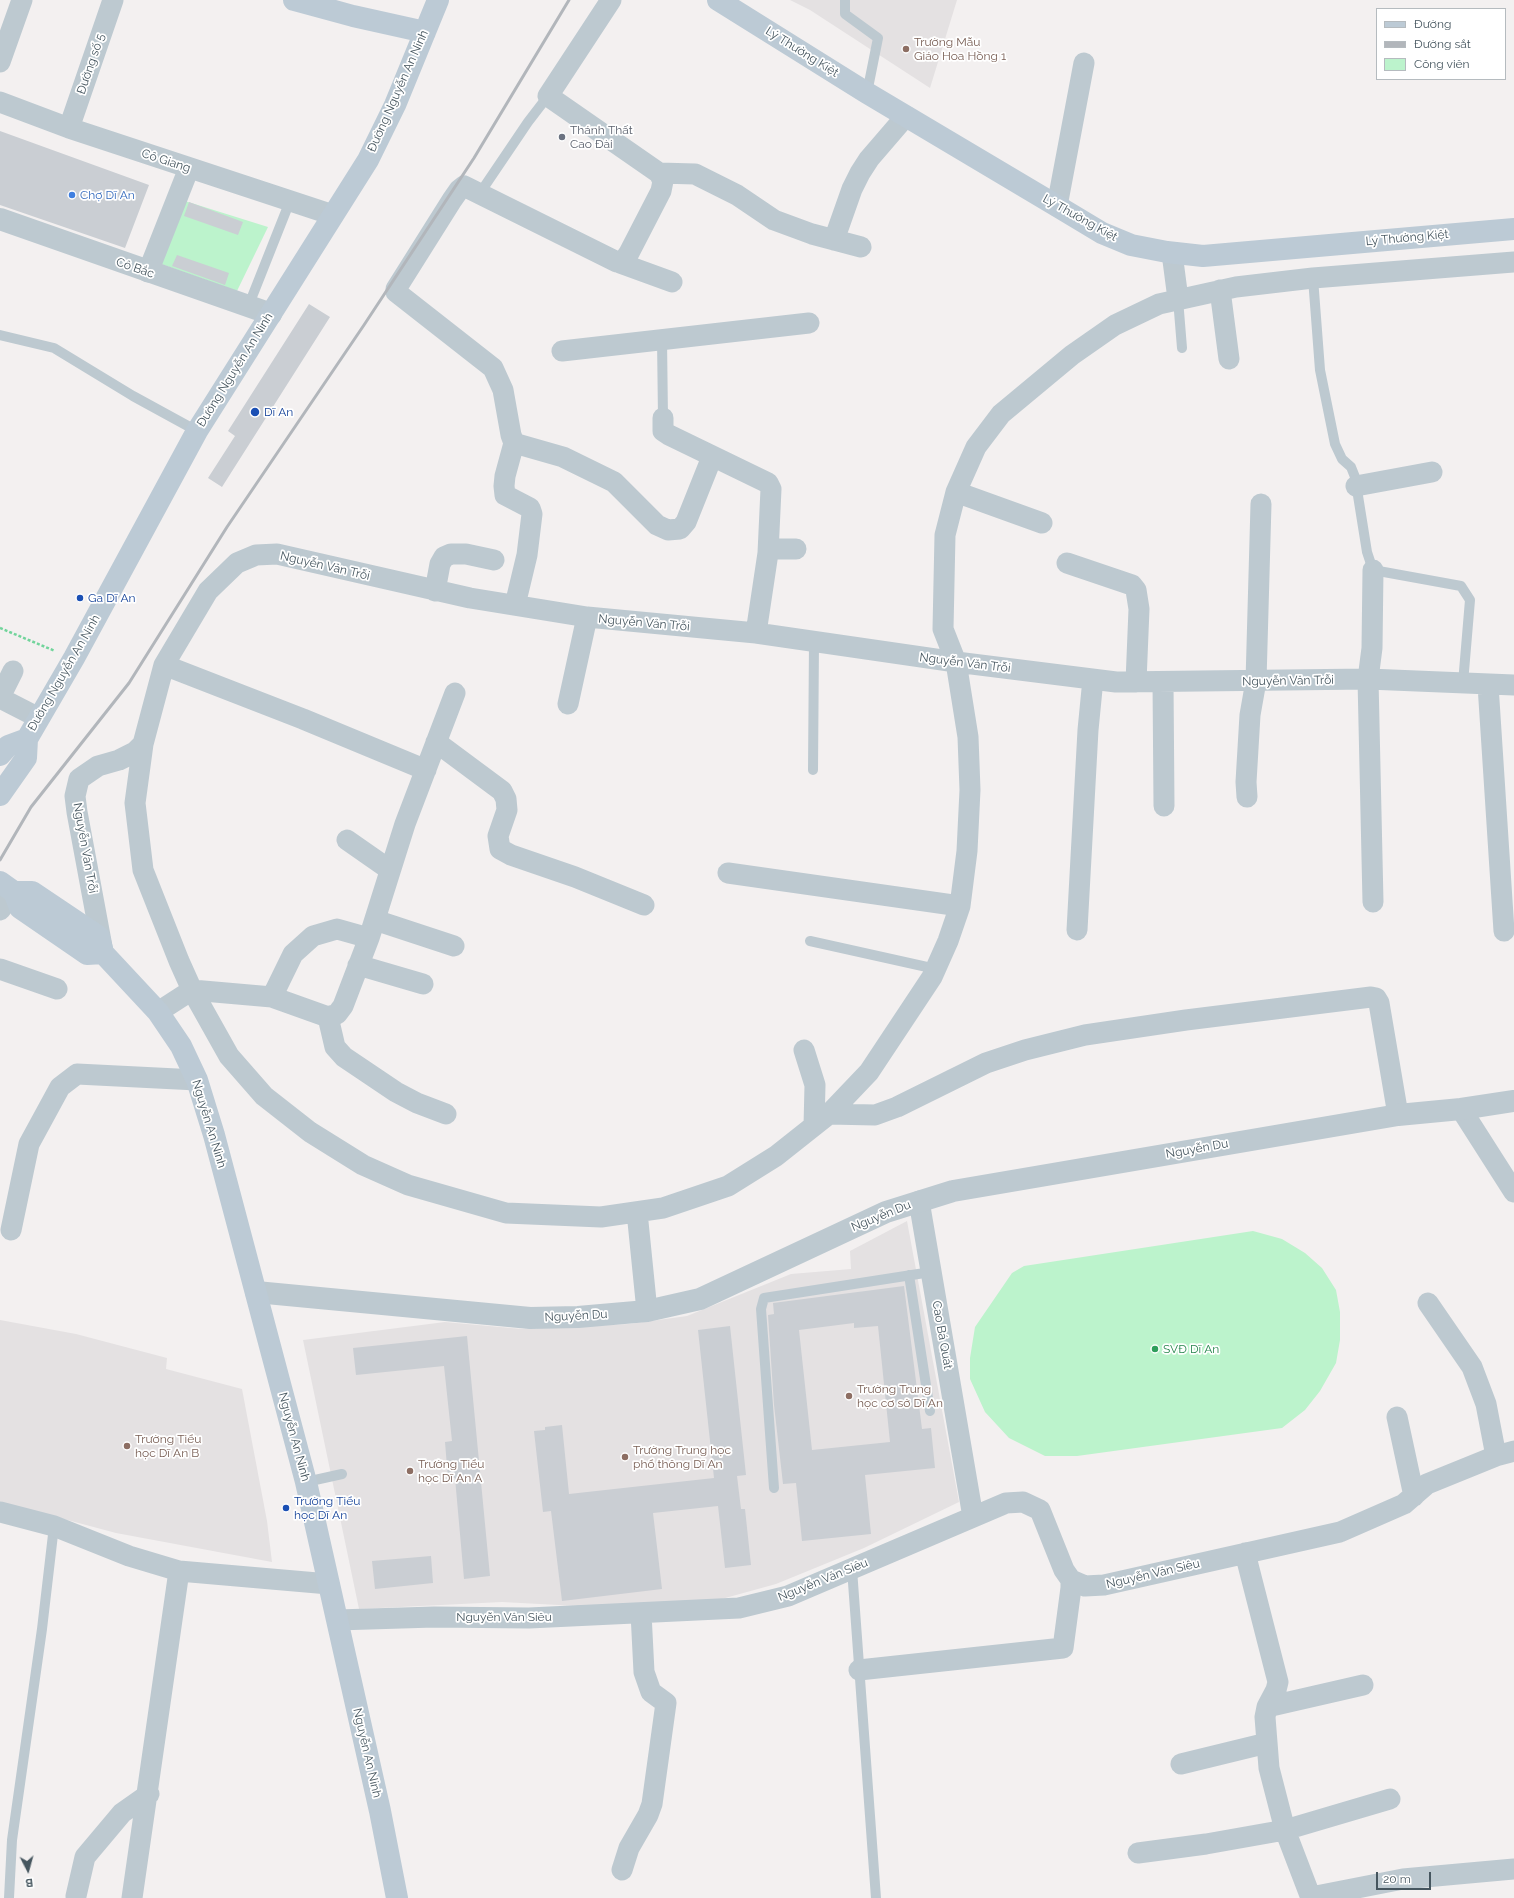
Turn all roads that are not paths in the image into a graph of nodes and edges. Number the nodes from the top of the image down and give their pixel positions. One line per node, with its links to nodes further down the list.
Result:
1 (22, 0): 9 (street)
2 (113, 0): 15 (street, Đường số 5)
3 (294, 0): 8 (main road)
4 (438, 0): 8 (main road, Đường Nguyễn An Ninh)
5 (611, 0): 12 (street)
6 (721, 0): 11 (main road, Lý Thường Kiệt)
7 (845, 0): 11 (lane)
8 (425, 32): 21 (main road, Đường Nguyễn An Ninh)
9 (0, 62)
10 (1084, 63): 20 (street)
11 (867, 93): 14 (main road, Lý Thường Kiệt)
12 (548, 96): 17 (street); 18 (lane)
13 (0, 102): 15 (street, Cô Giang)
14 (906, 116): 20 (main road, Lý Thường Kiệt); 24 (street)
15 (69, 128): 16 (street, Cô Giang)
16 (189, 168): 19 (street, Cô Giang); 29 (street)
17 (659, 173): 24 (street); 27 (street)
18 (480, 193): 27 (street); 44 (street)
19 (290, 201): 21 (street, Cô Giang); 34 (lane)
20 (1057, 206): 26 (main road, Lý Thường Kiệt)
21 (333, 216): 35 (main road, Đường Nguyễn An Ninh)
22 (0, 220): 29 (street, Cô Bắc)
23 (1514, 229): 26 (main road, Lý Thường Kiệt)
24 (834, 240): 25 (street)
25 (861, 247)
26 (1172, 253): 33 (street)
27 (617, 262): 31 (street)
28 (1514, 262): 30 (street)
29 (148, 272): 34 (street, Cô Bắc)
30 (1313, 278): 32 (street); 47 (lane)
31 (672, 282)
32 (1220, 290): 33 (street); 41 (street)
33 (1178, 299): 39 (lane); 48 (street)
34 (248, 307): 35 (street, Cô Bắc)
35 (271, 314): 43 (main road, Đường Nguyễn An Ninh)
36 (809, 324): 38 (street)
37 (0, 335): 43 (lane)
38 (662, 339): 40 (street); 42 (lane)
39 (1182, 348)
40 (562, 351)
41 (1229, 359)
42 (663, 418): 45 (street)
43 (197, 431): 75 (main road, Đường Nguyễn An Ninh)
44 (514, 443): 45 (street); 57 (street)
45 (712, 456): 52 (street)
46 (1432, 472): 47 (street)
47 (1356, 486): 55 (lane)
48 (956, 492): 50 (street); 61 (street)
49 (1261, 504): 66 (street)
50 (1042, 523)
51 (796, 549): 52 (street)
52 (768, 554): 59 (street)
53 (494, 560): 56 (street)
54 (1067, 563): 67 (street)
55 (1373, 570): 65 (street); 69 (lane)
56 (435, 591): 57 (street, Nguyễn Văn Trỗi); 62 (street, Nguyễn Văn Trỗi)
57 (515, 605): 58 (street, Nguyễn Văn Trỗi)
58 (587, 617): 59 (street, Nguyễn Văn Trỗi); 74 (street)
59 (756, 633): 60 (street, Nguyễn Văn Trỗi)
60 (814, 642): 61 (street, Nguyễn Văn Trỗi); 81 (lane)
61 (956, 662): 64 (street, Nguyễn Văn Trỗi); 91 (street)
62 (164, 665): 78 (street, Nguyễn Văn Trỗi); 80 (street)
63 (13, 671): 73 (street)
64 (1093, 678): 67 (street, Nguyễn Văn Trỗi); 94 (street)
65 (1368, 680): 66 (street, Nguyễn Văn Trỗi); 69 (street, Nguyễn Văn Trỗi); 89 (street)
66 (1256, 681): 68 (street, Nguyễn Văn Trỗi); 83 (street)
67 (1136, 682): 68 (street, Nguyễn Văn Trỗi)
68 (1163, 682): 84 (street)
69 (1463, 683): 70 (street, Nguyễn Văn Trỗi)
70 (1488, 685): 71 (street, Nguyễn Văn Trỗi); 95 (street)
71 (1514, 685)
72 (455, 694): 77 (street)
73 (0, 698): 75 (street)
74 (568, 704)
75 (39, 718): 76 (main road, Đường Nguyễn An Ninh)
76 (27, 739): 79 (main road, Đường Nguyễn An Ninh); 82 (main road, Đường Nguyễn An Ninh)
77 (436, 742): 80 (street); 90 (street)
78 (143, 744): 98 (street, Nguyễn Văn Trỗi); 104 (street)
79 (0, 755)
80 (426, 770): 86 (street)
81 (813, 770)
82 (0, 795)
83 (1247, 797)
84 (1164, 806)
85 (347, 840): 86 (street)
86 (390, 870): 93 (street)
87 (728, 873): 91 (street)
88 (7, 887): 92 (street); 98 (main road)
89 (1373, 902)
90 (644, 905)
91 (960, 906): 100 (street)
92 (0, 910)
93 (372, 929): 97 (street); 99 (street); 105 (street)
94 (1077, 930)
95 (1504, 931)
96 (810, 941): 100 (lane)
97 (454, 946)
98 (103, 953): 106 (main road)
99 (358, 966): 102 (street); 107 (street)
100 (936, 968): 114 (street)
101 (0, 970): 103 (street)
102 (423, 984)
103 (57, 989)
104 (192, 990): 105 (street); 106 (street); 117 (street)
105 (272, 997): 107 (street)
106 (158, 1012): 109 (main road, Nguyễn An Ninh)
107 (328, 1017): 112 (street)
108 (804, 1050): 114 (street)
109 (197, 1080): 118 (street); 121 (main road, Nguyễn An Ninh)
110 (1514, 1101): 111 (street, Nguyễn Du)
111 (1461, 1109): 113 (street, Nguyễn Du); 115 (street)
112 (446, 1114)
113 (1398, 1115): 114 (street); 116 (street, Nguyễn Du)
114 (821, 1120): 117 (street)
115 (1514, 1192)
116 (919, 1201): 119 (street, Cao Bá Quát); 123 (street, Nguyễn Du)
117 (637, 1212): 123 (street)
118 (10, 1230)
119 (931, 1272): 120 (lane); 132 (street, Cao Bá Quát)
120 (909, 1275): 124 (lane); 129 (lane)
121 (256, 1292): 123 (street, Nguyễn Du); 128 (main road, Nguyễn An Ninh)
122 (1428, 1303): 126 (street)
123 (647, 1311)
124 (930, 1411)
125 (1397, 1417): 130 (street)
126 (1505, 1453): 130 (street, Nguyễn Văn Siêu)
127 (342, 1474): 128 (lane)
128 (306, 1482): 138 (main road, Nguyễn An Ninh)
129 (774, 1488)
130 (1414, 1496): 134 (street, Nguyễn Văn Siêu)
131 (0, 1512): 133 (street)
132 (973, 1517): 135 (street, Nguyễn Văn Siêu); 137 (street, Nguyễn Văn Siêu)
133 (54, 1526): 136 (street); 153 (lane)
134 (1245, 1553): 137 (street, Nguyễn Văn Siêu); 143 (street)
135 (852, 1568): 139 (street, Nguyễn Văn Siêu); 141 (lane)
136 (179, 1571): 138 (street); 146 (street)
137 (1070, 1580): 141 (street)
138 (329, 1584): 140 (main road, Nguyễn An Ninh)
139 (641, 1613): 140 (street, Nguyễn Văn Siêu); 151 (street)
140 (337, 1620): 155 (main road, Nguyễn An Ninh)
141 (859, 1670): 156 (lane)
142 (1363, 1684): 143 (street)
143 (1267, 1707): 144 (street)
144 (1267, 1743): 145 (street); 148 (street)
145 (1181, 1764)
146 (149, 1794): 152 (street); 154 (street)
147 (1390, 1799): 148 (street)
148 (1285, 1830): 149 (street); 157 (street)
149 (1138, 1853)
150 (1514, 1869): 157 (street)
151 (622, 1870)
152 (76, 1896)
153 (9, 1898)
154 (132, 1898)
155 (396, 1898)
156 (876, 1898)
157 (1311, 1898)

